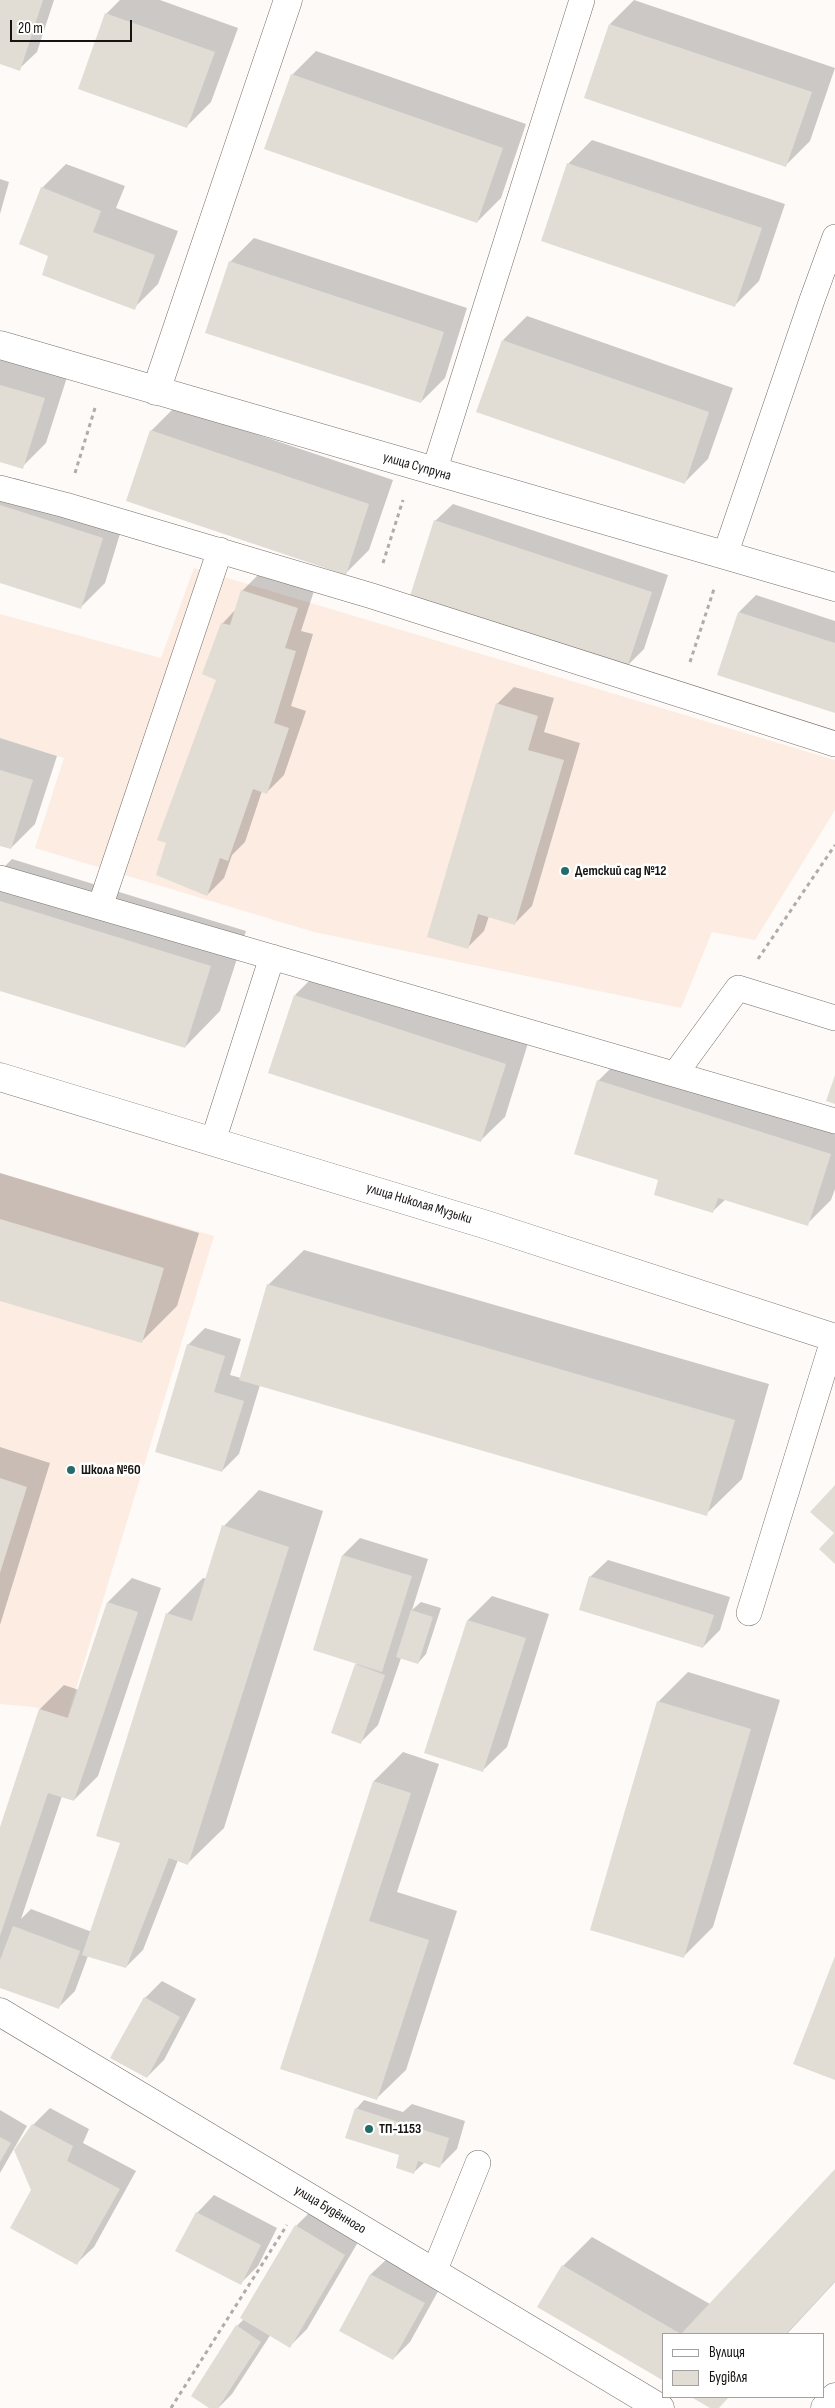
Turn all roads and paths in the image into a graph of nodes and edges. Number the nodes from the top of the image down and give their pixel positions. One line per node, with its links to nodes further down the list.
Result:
1 (288, 0): 6 (street)
2 (582, 0): 7 (lane)
3 (835, 237): 11 (lane)
4 (0, 345): 5 (street, улица Супруна)
5 (105, 376): 6 (street, улица Супруна); 9 (path)
6 (156, 391): 7 (street, улица Супруна)
7 (424, 469): 11 (street, улица Супруна); 13 (path)
8 (0, 488): 9 (lane)
9 (65, 505): 10 (lane)
10 (220, 550): 13 (lane); 18 (lane)
11 (725, 556): 12 (street, улица Супруна); 14 (path)
12 (835, 587)
13 (372, 596): 14 (lane)
14 (679, 694): 15 (lane)
15 (835, 744)
16 (835, 846): 20 (path)
17 (0, 878): 18 (lane)
18 (100, 907): 19 (lane)
19 (272, 957): 22 (lane); 25 (lane)
20 (738, 988): 21 (lane); 22 (lane)
21 (835, 1018)
22 (675, 1074): 24 (lane)
23 (0, 1077): 25 (street, улица Николая Музыки)
24 (835, 1121)
25 (213, 1141): 26 (street, улица Николая Музыки)
26 (834, 1337): 27 (lane)
27 (749, 1613)
28 (0, 2012): 30 (street, улица Будённого)
29 (478, 2163): 31 (lane)
30 (306, 2195): 31 (street, улица Будённого); 33 (path)
31 (434, 2272): 34 (street, улица Будённого)
32 (835, 2397): 35 (street)
33 (171, 2408)
34 (660, 2408)
35 (825, 2408)

